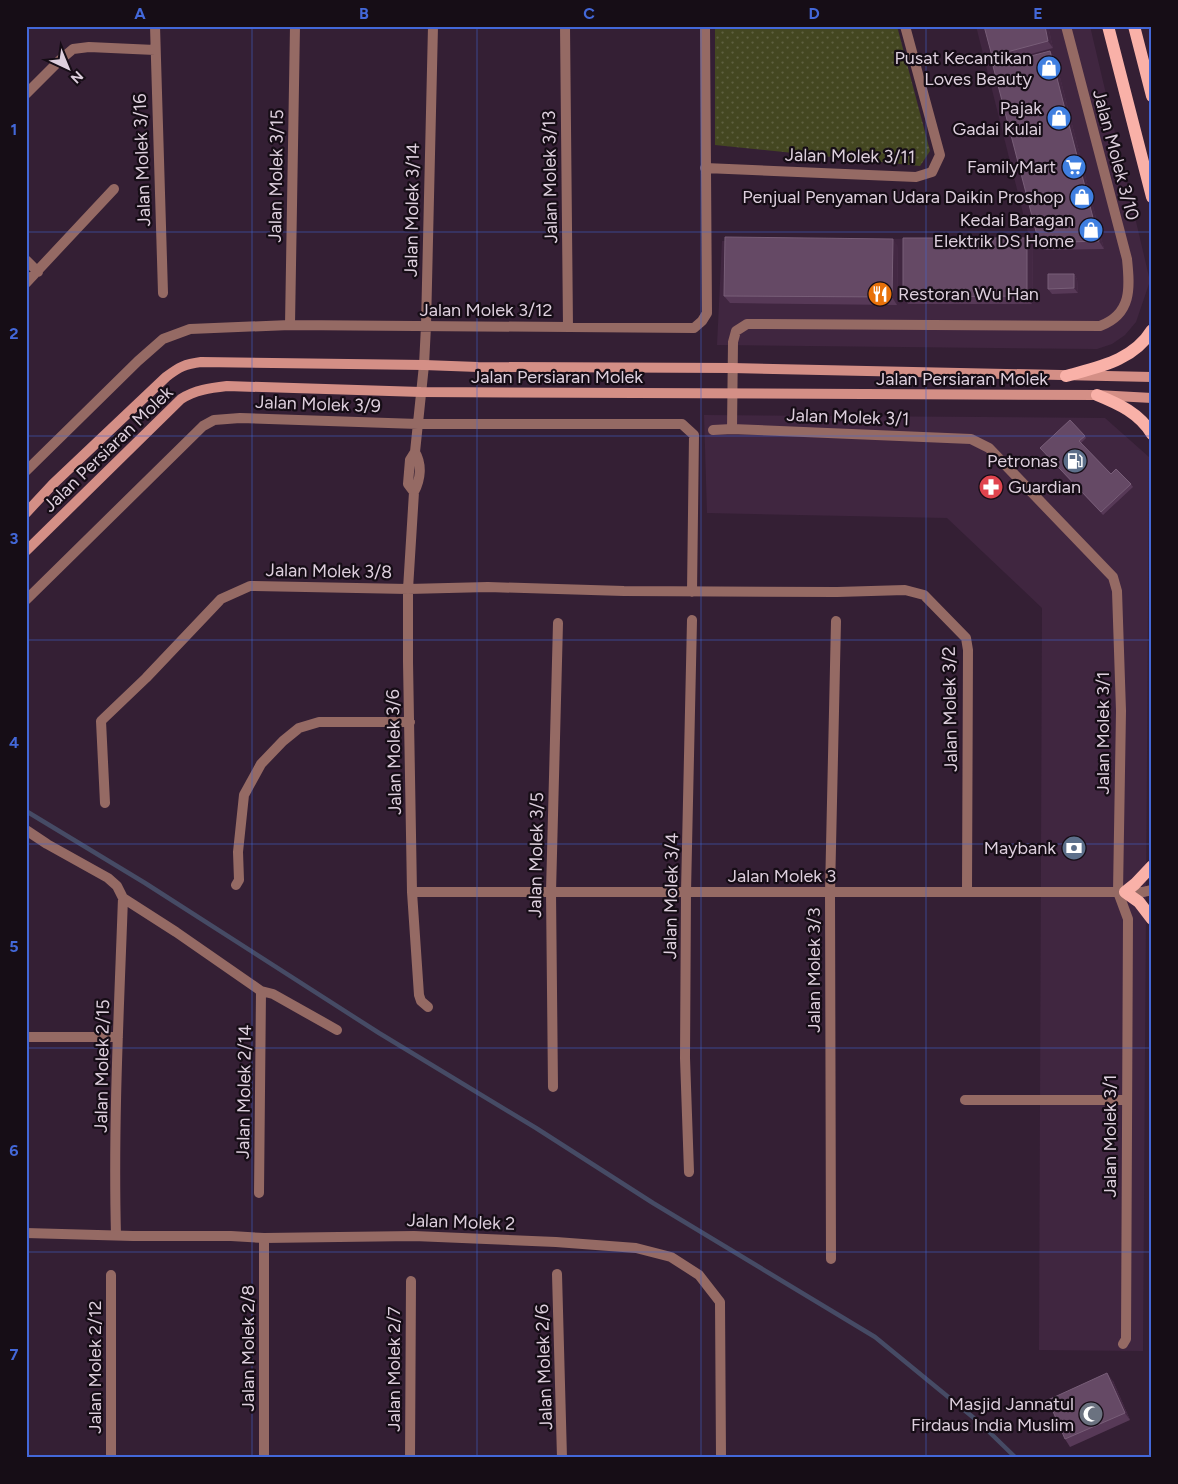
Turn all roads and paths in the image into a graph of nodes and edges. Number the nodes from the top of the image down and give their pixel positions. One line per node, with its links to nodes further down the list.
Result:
1 (154, 26): 10 (street, Jalan Molek 3/16)
2 (295, 26): 21 (street, Jalan Molek 3/15)
3 (433, 26): 22 (street, Jalan Molek 3/14)
4 (565, 26): 23 (street, Jalan Molek 3/13)
5 (705, 26): 14 (street, Jalan Molek 3/12)
6 (905, 26): 14 (street, Jalan Molek 3/11)
7 (1066, 26): 26 (street, Jalan Molek 3/10)
8 (1108, 26): 16 (main road)
9 (1134, 26): 11 (main road)
10 (155, 50): 12 (street); 20 (street, Jalan Molek 3/16)
11 (1146, 59): 13 (main road)
12 (26, 94)
13 (1152, 96)
14 (705, 168): 23 (street, Jalan Molek 3/12)
15 (114, 189): 18 (street)
16 (1152, 197)
17 (26, 260): 18 (street)
18 (38, 272): 19 (street)
19 (26, 283)
20 (163, 293)
21 (290, 325): 22 (street, Jalan Molek 3/12); 37 (street, Jalan Molek 3/12)
22 (426, 326): 23 (street, Jalan Molek 3/12); 25 (street, Jalan Molek 3/14)
23 (568, 327)
24 (1152, 330): 27 (main road)
25 (424, 365): 26 (main road, Jalan Persiaran Molek); 29 (street, Jalan Molek 3/14); 38 (main road, Jalan Persiaran Molek)
26 (732, 368): 27 (main road, Jalan Persiaran Molek); 30 (street, Jalan Molek 3/10)
27 (1066, 376): 28 (main road, Jalan Persiaran Molek)
28 (1152, 377)
29 (421, 392): 30 (main road, Jalan Persiaran Molek); 33 (street, Jalan Molek 3/14); 39 (main road, Jalan Persiaran Molek)
30 (732, 394): 31 (main road, Jalan Persiaran Molek); 34 (street, Jalan Molek 3/10)
31 (1097, 395): 32 (main road, Jalan Persiaran Molek); 36 (main road)
32 (1152, 398)
33 (418, 424): 40 (street, Jalan Molek 3/6); 41 (street, Jalan Molek 3/9); 42 (street, Jalan Molek 3/9)
34 (732, 429): 35 (street, Jalan Molek 3/1); 57 (street, Jalan Molek 3/1)
35 (714, 430)
36 (1152, 434)
37 (26, 471)
38 (26, 513)
39 (26, 551)
40 (408, 589): 41 (street, Jalan Molek 3/8); 46 (street, Jalan Molek 3/6); 47 (street, Jalan Molek 3/8)
41 (692, 592): 56 (street, Jalan Molek 3/2)
42 (26, 600)
43 (692, 620): 54 (street, Jalan Molek 3/4)
44 (836, 621): 55 (street, Jalan Molek 3/3)
45 (558, 623): 53 (street, Jalan Molek 3/5)
46 (410, 722): 50 (street); 52 (street, Jalan Molek 3/6)
47 (105, 803)
48 (26, 830): 58 (street)
49 (1152, 866): 57 (main road)
50 (236, 885)
51 (1152, 890): 57 (street, Jalan Molek 3)
52 (412, 892): 53 (street, Jalan Molek 3); 61 (street, Jalan Molek 3/6)
53 (551, 892): 54 (street, Jalan Molek 3); 65 (street, Jalan Molek 3/5)
54 (686, 892): 55 (street, Jalan Molek 3); 68 (street, Jalan Molek 3/4)
55 (830, 892): 56 (street, Jalan Molek 3); 73 (street, Jalan Molek 3/3)
56 (967, 892): 57 (street, Jalan Molek 3)
57 (1121, 892): 59 (main road); 67 (street, Jalan Molek 3/1)
58 (122, 898): 60 (street); 64 (street, Jalan Molek 2/15)
59 (1152, 919)
60 (261, 991): 62 (street); 69 (street, Jalan Molek 2/14)
61 (428, 1007)
62 (336, 1030)
63 (26, 1037): 64 (street)
64 (118, 1037): 71 (street, Jalan Molek 2/15)
65 (553, 1087)
66 (965, 1100): 67 (street)
67 (1126, 1100): 77 (street, Jalan Molek 3/1)
68 (689, 1172)
69 (259, 1194)
70 (26, 1234): 71 (street, Jalan Molek 2)
71 (116, 1235): 72 (street, Jalan Molek 2)
72 (264, 1238): 79 (street, Jalan Molek 2/8); 82 (street, Jalan Molek 2)
73 (831, 1259)
74 (557, 1274): 81 (street, Jalan Molek 2/6)
75 (111, 1275): 78 (street, Jalan Molek 2/12)
76 (411, 1282): 80 (street, Jalan Molek 2/7)
77 (1123, 1344)
78 (111, 1458)
79 (264, 1458)
80 (410, 1458)
81 (562, 1458)
82 (721, 1458)

